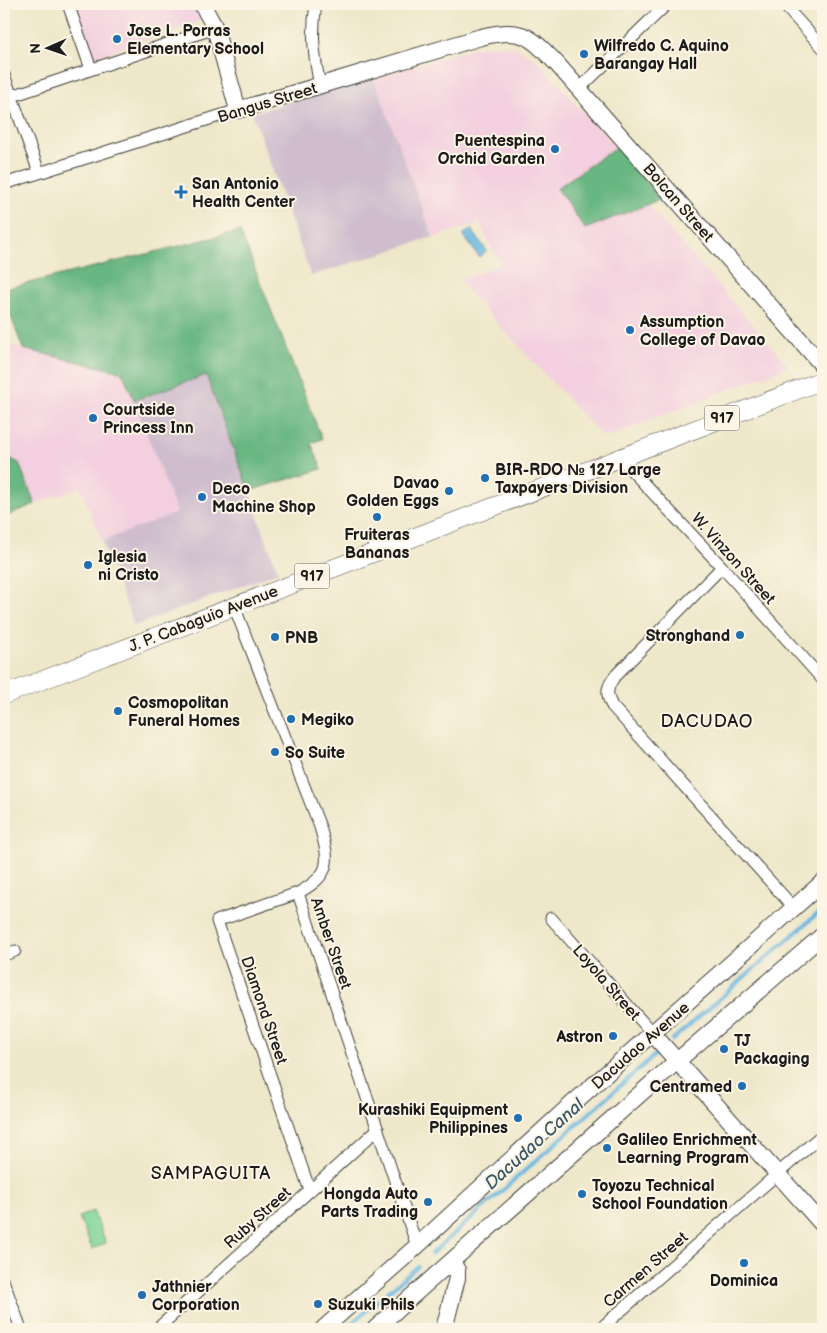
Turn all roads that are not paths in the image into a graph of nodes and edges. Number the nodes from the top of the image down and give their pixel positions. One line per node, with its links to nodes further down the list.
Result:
1 (68, 4): 9 (street)
2 (202, 4): 6 (main road)
3 (316, 4): 11 (street)
4 (667, 4): 12 (street)
5 (783, 4): 8 (street)
6 (215, 28): 9 (street); 14 (main road)
7 (532, 41): 11 (main road, Bangus Street); 12 (main road, Bolcan Street)
8 (823, 48)
9 (92, 69): 13 (street)
10 (4, 74): 13 (street)
11 (320, 86): 14 (main road, Bangus Street)
12 (579, 89): 17 (main road, Bolcan Street)
13 (12, 96): 15 (street)
14 (238, 110): 15 (street, Bangus Street)
15 (40, 172): 16 (street, Bangus Street)
16 (4, 184)
17 (823, 366)
18 (823, 380): 19 (main road, J. P. Cabaguio Avenue / 917)
19 (620, 458): 20 (street, W. Vinzon Street); 21 (main road, J. P. Cabaguio Avenue / 917)
20 (722, 567): 22 (street, W. Vinzon Street); 26 (street)
21 (234, 606): 23 (main road, J. P. Cabaguio Avenue / 917); 25 (street, Amber Street)
22 (823, 680)
23 (4, 695)
24 (823, 882): 26 (main road, Dacudao Avenue)
25 (298, 893): 33 (street, Amber Street); 36 (street, Diamond Street)
26 (794, 908): 31 (main road, Dacudao Avenue)
27 (551, 918): 31 (street, Loyola Street)
28 (823, 935): 32 (main road)
29 (15, 951): 30 (street)
30 (4, 955)
31 (653, 1034): 32 (main road, Loyola Street); 38 (main road, Dacudao Avenue)
32 (676, 1062): 35 (main road, Loyola Street); 39 (main road)
33 (378, 1129): 36 (street, Ruby Street); 38 (street, Amber Street)
34 (823, 1134): 35 (street, Carmen Street)
35 (778, 1174): 37 (main road, Loyola Street); 46 (street, Carmen Street)
36 (310, 1191): 42 (street, Ruby Street)
37 (823, 1225)
38 (417, 1246): 43 (main road, Dacudao Avenue)
39 (452, 1262): 44 (main road); 45 (main road)
40 (4, 1283): 41 (street)
41 (21, 1329)
42 (157, 1329)
43 (323, 1329)
44 (375, 1329)
45 (444, 1329)
46 (600, 1329)

